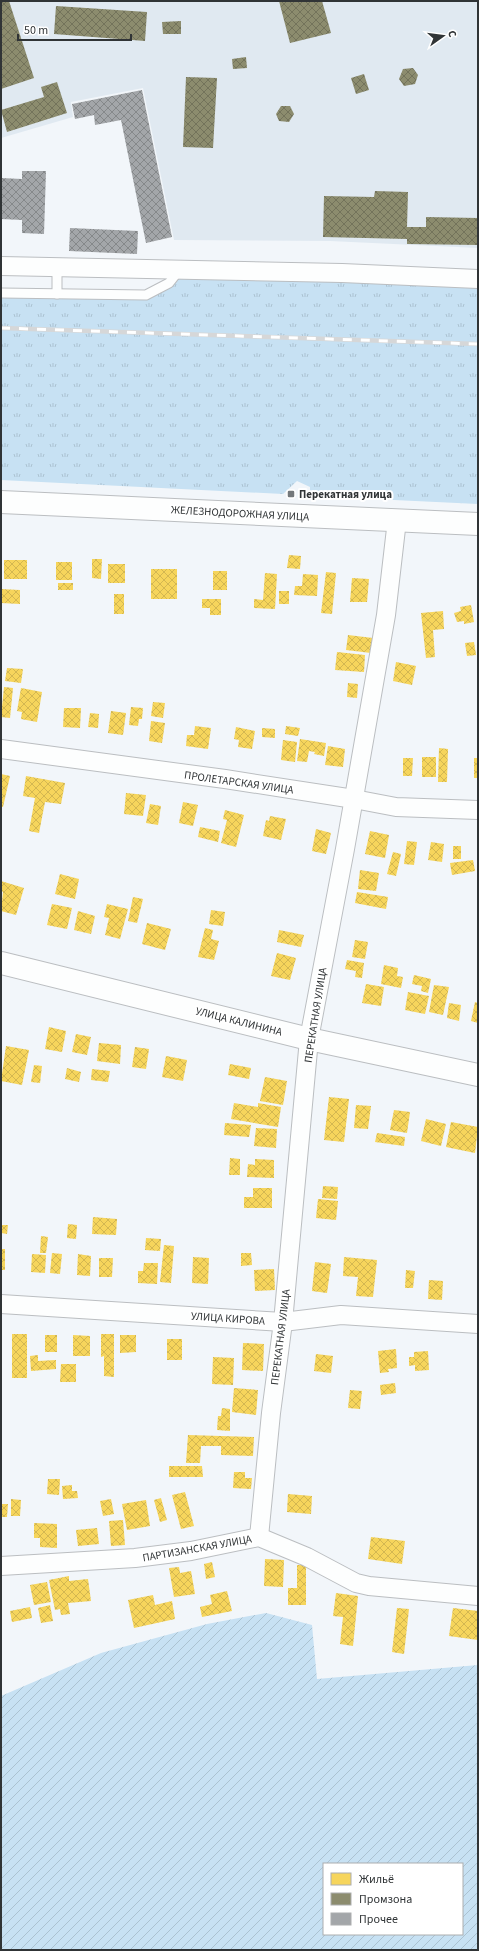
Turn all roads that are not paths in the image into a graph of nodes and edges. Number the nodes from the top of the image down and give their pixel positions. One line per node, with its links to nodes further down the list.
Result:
1 (1, 266): 2 (street)
2 (57, 266): 3 (street); 6 (lane)
3 (180, 269): 4 (street); 6 (lane)
4 (478, 279)
5 (1, 293): 6 (lane)
6 (57, 294)
7 (1, 502): 8 (street, ЖЕЛЕЗНОДОРОЖНАЯ УЛИЦА)
8 (397, 520): 9 (street, ЖЕЛЕЗНОДОРОЖНАЯ УЛИЦА); 11 (street, ПЕРЕКАТНАЯ УЛИЦА)
9 (478, 524)
10 (1, 749): 11 (street, ПРОЛЕТАРСКАЯ УЛИЦА)
11 (354, 799): 12 (street, ПРОЛЕТАРСКАЯ УЛИЦА); 14 (street, ПЕРЕКАТНАЯ УЛИЦА)
12 (478, 810)
13 (1, 963): 14 (street, УЛИЦА КАЛИНИНА)
14 (308, 1039): 15 (street, УЛИЦА КАЛИНИНА); 17 (street, ПЕРЕКАТНАЯ УЛИЦА)
15 (478, 1075)
16 (1, 1304): 17 (street, УЛИЦА КИРОВА)
17 (283, 1322): 18 (street, УЛИЦА КИРОВА); 19 (street, ПЕРЕКАТНАЯ УЛИЦА)
18 (478, 1324)
19 (260, 1537): 20 (street, ПАРТИЗАНСКАЯ УЛИЦА); 21 (street, ПАРТИЗАНСКАЯ УЛИЦА)
20 (1, 1566)
21 (478, 1596)

